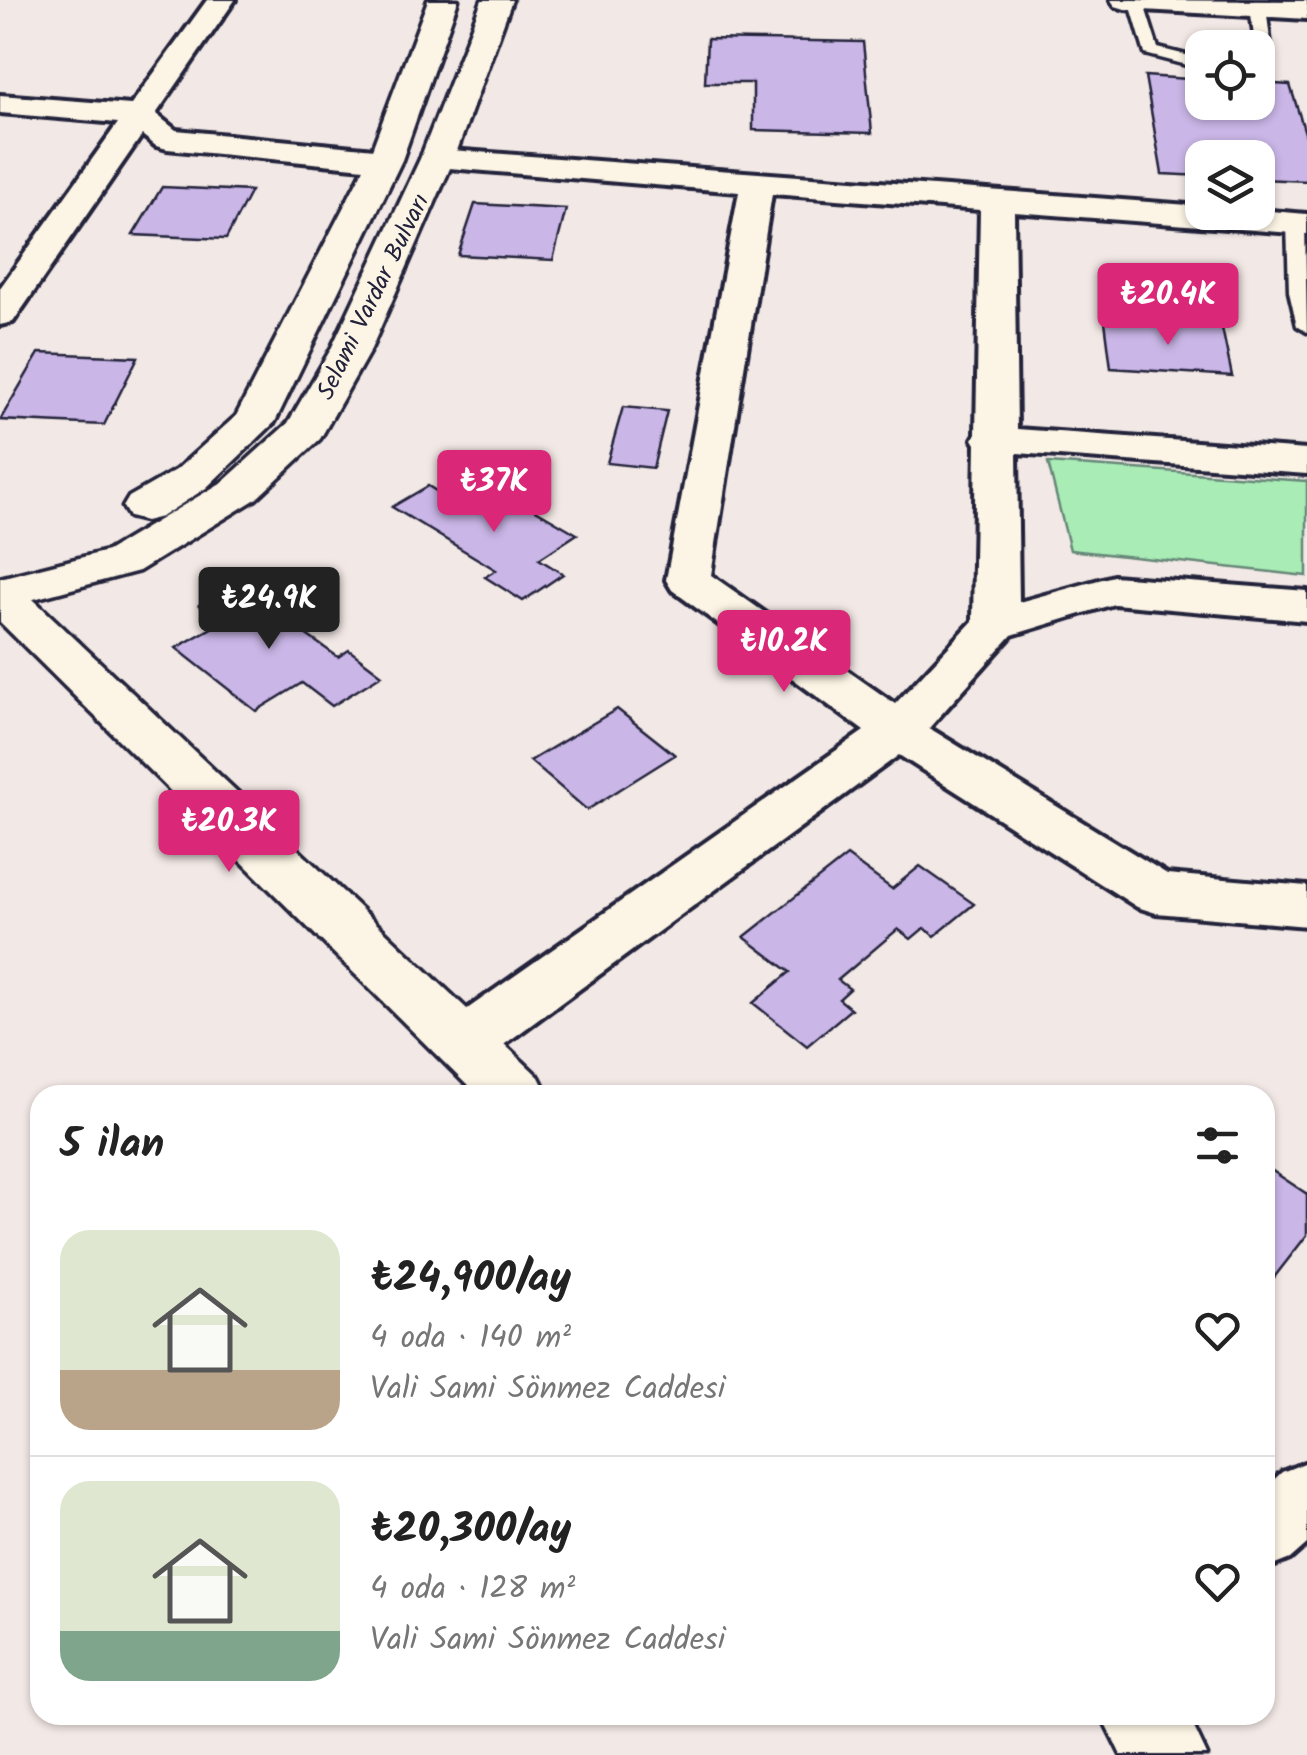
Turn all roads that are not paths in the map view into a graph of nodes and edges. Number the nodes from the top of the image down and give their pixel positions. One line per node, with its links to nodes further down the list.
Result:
1 (221, 0): 11 (street)
2 (443, 0): 12 (street, Selami Vardar Bulvarı)
3 (497, 0): 13 (street, Selami Vardar Bulvarı)
4 (1125, 0): 5 (street)
5 (1136, 0): 6 (street); 9 (lane)
6 (1258, 7): 7 (street); 8 (lane)
7 (1307, 10)
8 (1261, 30)
9 (1185, 60)
10 (0, 104): 11 (street)
11 (138, 116): 12 (street); 17 (street)
12 (386, 160): 21 (street, Selami Vardar Bulvarı)
13 (437, 160): 14 (street); 21 (street, Selami Vardar Bulvarı)
14 (757, 183): 15 (street); 24 (street)
15 (997, 202): 16 (street); 19 (street)
16 (1301, 223): 18 (lane)
17 (0, 314)
18 (1307, 326)
19 (993, 440): 20 (street); 23 (street)
20 (1307, 462)
21 (0, 594): 26 (street)
22 (1307, 606): 23 (street)
23 (996, 624): 24 (street)
24 (898, 730): 25 (street); 26 (street)
25 (1307, 906)
26 (463, 1043): 27 (street)
27 (506, 1085)
28 (1307, 1496): 29 (street)
29 (1275, 1525)
30 (1148, 1725): 31 (street)
31 (1168, 1755)

